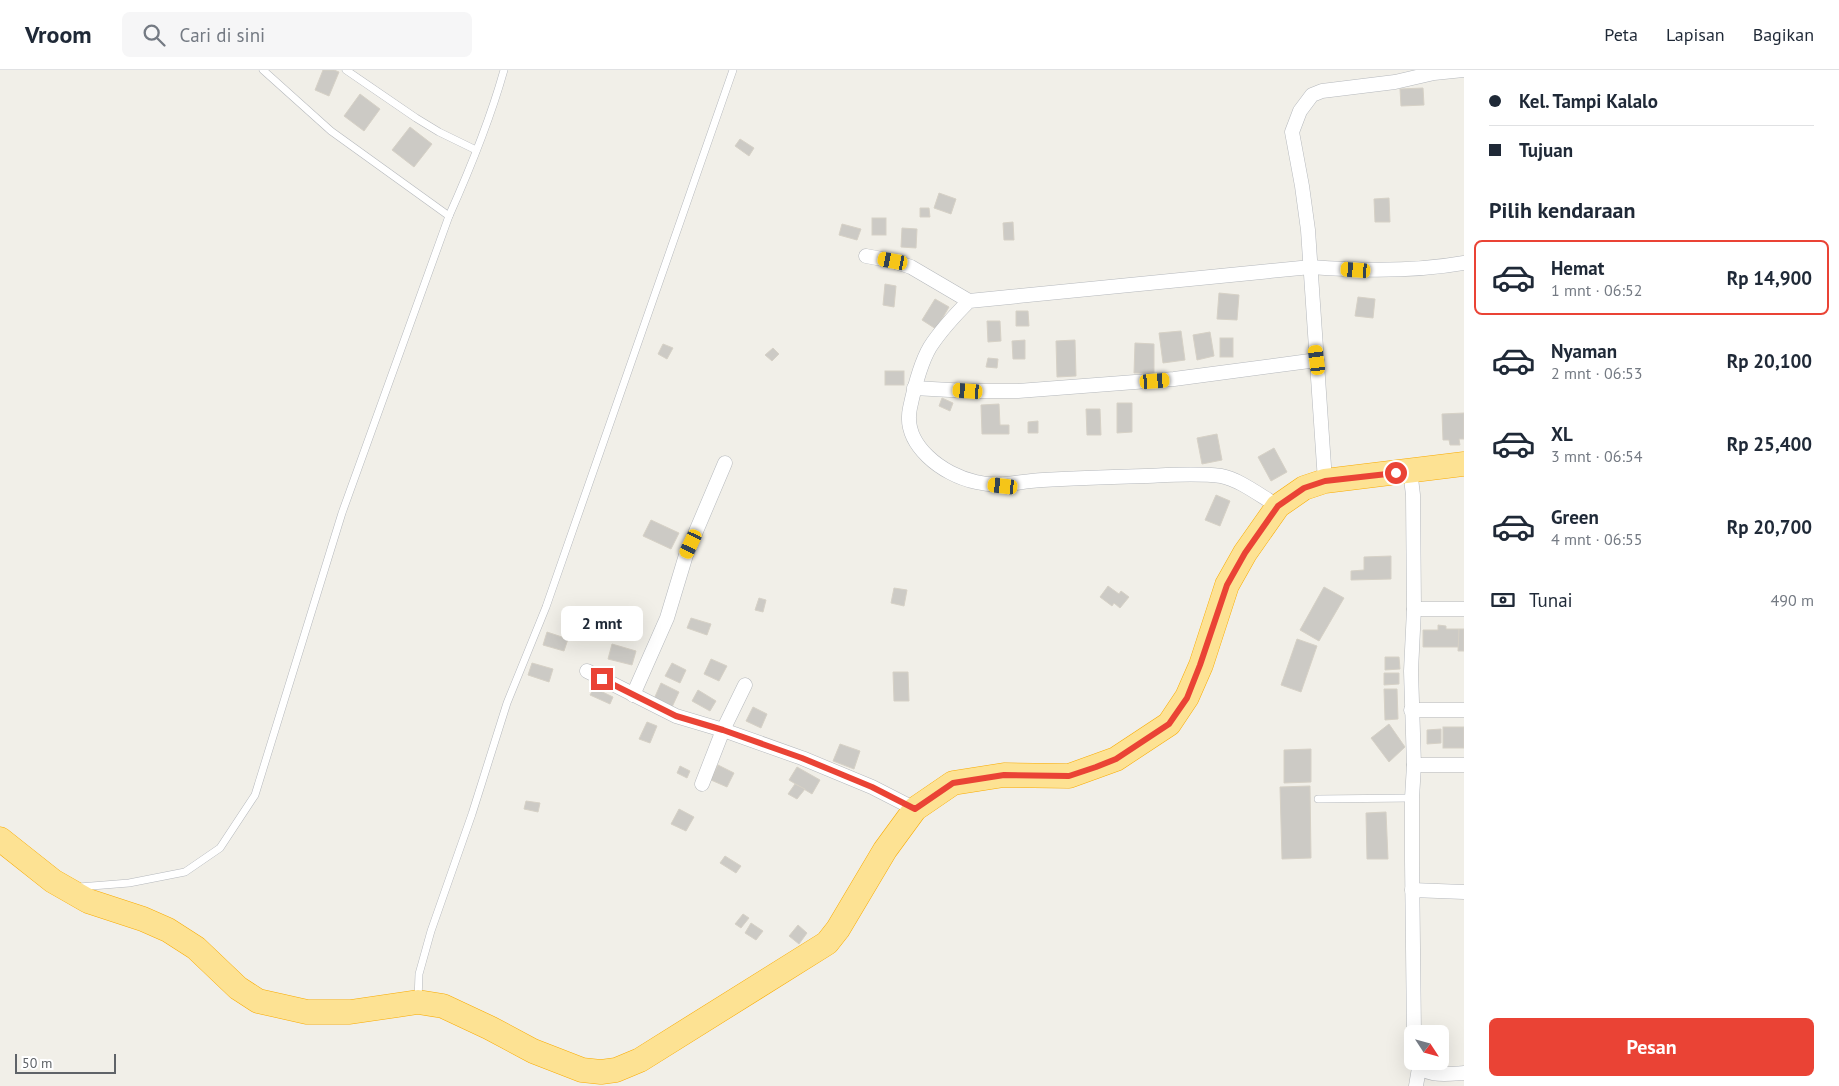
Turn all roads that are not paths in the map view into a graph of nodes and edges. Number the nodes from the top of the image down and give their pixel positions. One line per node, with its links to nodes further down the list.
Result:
1 (263, 70): 7 (lane)
2 (346, 70): 6 (lane)
3 (504, 70): 6 (lane)
4 (733, 70): 37 (lane)
5 (1464, 70): 10 (street)
6 (476, 150): 7 (lane)
7 (449, 216): 34 (lane)
8 (866, 256): 11 (street)
9 (1464, 263): 10 (street)
10 (1311, 267): 11 (street); 12 (street)
11 (969, 301): 13 (street)
12 (1317, 360): 13 (street); 17 (street)
13 (914, 388): 18 (street)
14 (725, 463): 23 (street)
15 (1464, 464): 16 (highway)
16 (1410, 470): 17 (highway); 20 (street)
17 (1325, 481): 18 (highway)
18 (1278, 506): 32 (highway)
19 (1464, 609): 20 (street)
20 (1414, 610): 24 (street)
21 (587, 671): 23 (street)
22 (745, 685): 26 (street)
23 (633, 695): 26 (street)
24 (1411, 710): 25 (street); 27 (street)
25 (1464, 710)
26 (723, 730): 29 (street); 32 (street)
27 (1414, 766): 28 (street); 30 (street)
28 (1464, 766)
29 (702, 784)
30 (1412, 798): 31 (lane); 35 (street)
31 (1318, 799)
32 (915, 809): 37 (highway)
33 (0, 839): 34 (highway)
34 (63, 888): 37 (highway)
35 (1412, 890): 36 (street); 38 (street)
36 (1464, 892)
37 (418, 1002)
38 (1414, 1025)
39 (1417, 1070): 42 (street)
40 (1427, 1070): 41 (street)
41 (1464, 1073)
42 (1416, 1086)

